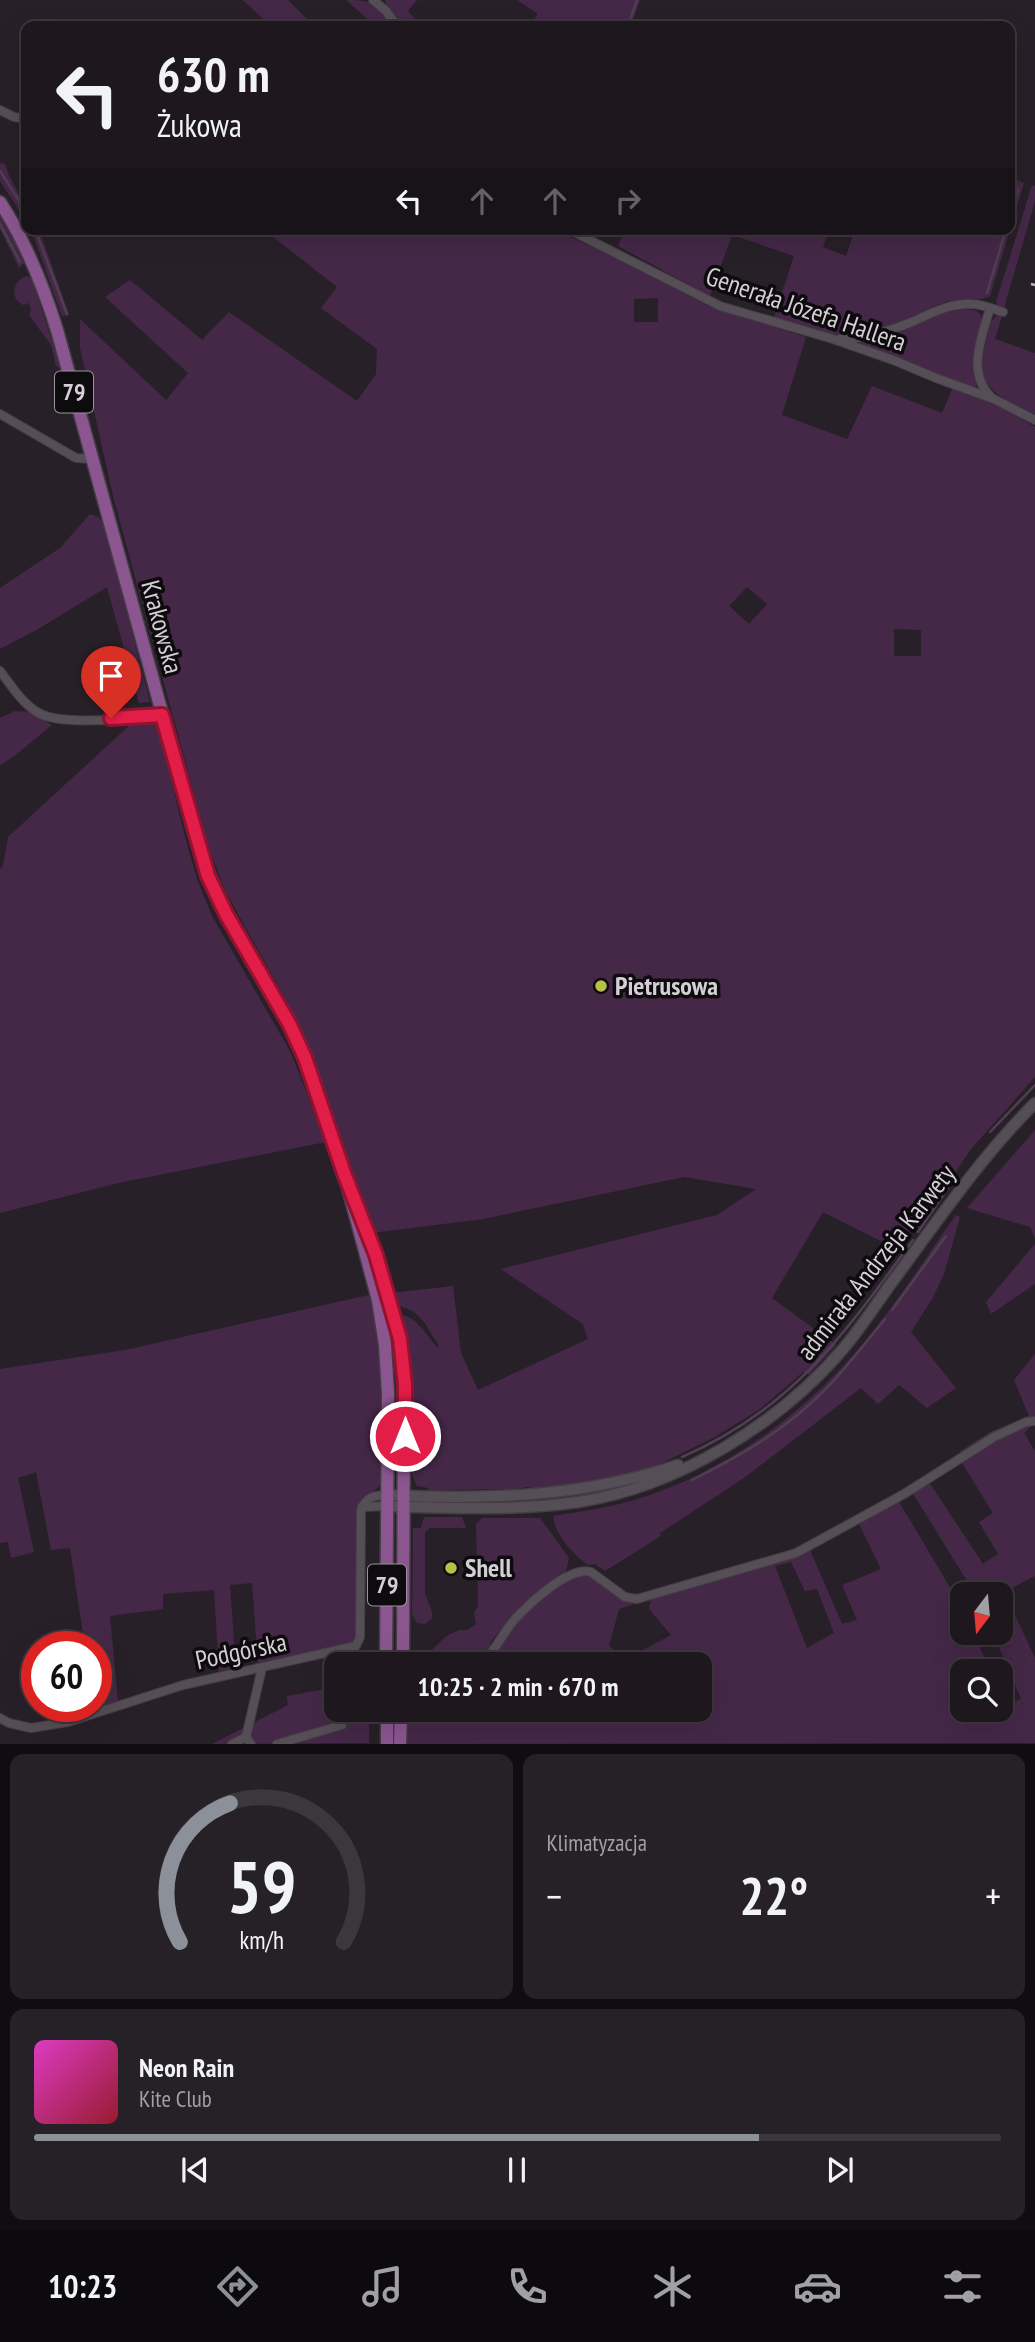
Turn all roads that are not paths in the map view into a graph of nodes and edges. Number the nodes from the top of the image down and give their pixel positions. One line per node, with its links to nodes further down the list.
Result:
1 (373, 0): 2 (street)
2 (393, 21)
3 (0, 110): 4 (street)
4 (21, 118)
5 (0, 202): 13 (main road, Krakowska / 79)
6 (580, 235): 9 (street, Generała Józefa Hallera)
7 (990, 308): 8 (street, Generała Józefa Hallera); 9 (street, Generała Józefa Hallera); 10 (street)
8 (1003, 312)
9 (833, 340): 10 (street, Generała Józefa Hallera)
10 (994, 399): 12 (street, Generała Józefa Hallera)
11 (0, 414): 13 (street)
12 (1035, 420)
13 (92, 459): 15 (main road, Krakowska / 79)
14 (0, 671): 15 (street)
15 (162, 715): 17 (main road, Krakowska / 79)
16 (1035, 1103): 19 (main road, admirała Andrzeja Karwety)
17 (344, 1173): 20 (main road, Krakowska / 79); 21 (main road, Krakowska / 79)
18 (1035, 1421): 26 (street)
19 (705, 1457): 21 (main road, admirała Andrzeja Karwety); 22 (main road, admirała Andrzeja Karwety)
20 (388, 1500): 21 (main road, admirała Andrzeja Karwety); 24 (main road, Krakowska / 79); 27 (street, Podgórska)
21 (404, 1501): 22 (main road, admirała Andrzeja Karwety); 23 (main road, Krakowska / 79)
22 (423, 1507): 23 (main road)
23 (404, 1531): 25 (main road, Krakowska / 79)
24 (386, 1652)
25 (402, 1652)
26 (492, 1652)
27 (262, 1668): 28 (street, Podgórska); 32 (street)
28 (0, 1718)
29 (387, 1722): 35 (main road)
30 (401, 1722): 36 (main road)
31 (341, 1725): 34 (street)
32 (248, 1740): 33 (street)
33 (232, 1744)
34 (277, 1744)
35 (387, 1744)
36 (400, 1744)

